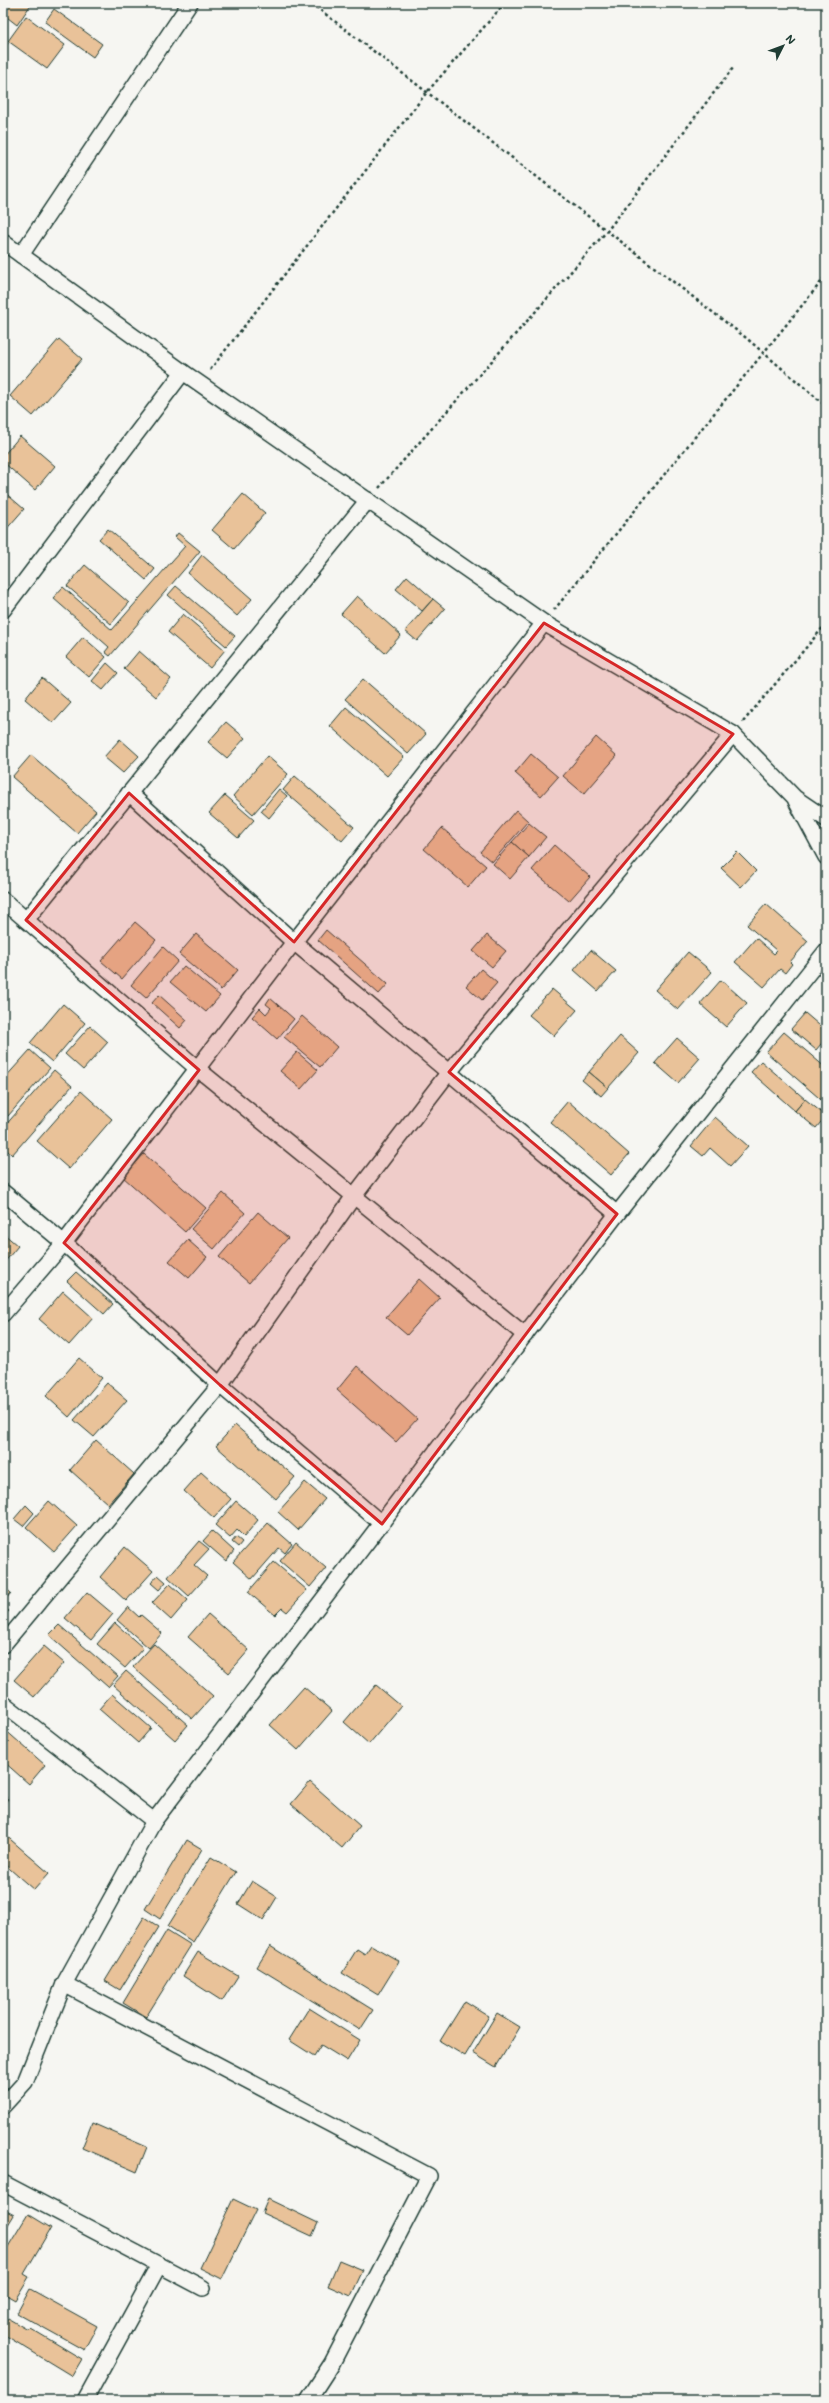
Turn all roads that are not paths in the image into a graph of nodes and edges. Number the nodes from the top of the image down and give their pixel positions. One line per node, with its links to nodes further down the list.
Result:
1 (190, 3): 3 (street)
2 (3, 242): 3 (street)
3 (21, 255): 4 (street)
4 (183, 372): 5 (street); 6 (street)
5 (368, 500): 7 (street); 9 (street)
6 (3, 610)
7 (544, 623): 8 (street); 15 (street)
8 (733, 734): 10 (street); 18 (street)
9 (129, 793): 14 (street); 15 (street)
10 (795, 798): 11 (street); 12 (street)
11 (826, 819)
12 (826, 857)
13 (3, 900): 14 (street)
14 (26, 920): 17 (street)
15 (294, 942): 17 (street); 18 (street)
16 (826, 951): 21 (street)
17 (199, 1070): 20 (street); 22 (street)
18 (449, 1072): 20 (street); 21 (street)
19 (3, 1192): 22 (street)
20 (354, 1196): 24 (street); 25 (street)
21 (617, 1214): 24 (street)
22 (64, 1243): 23 (street); 25 (street)
23 (3, 1314)
24 (525, 1335): 26 (street)
25 (220, 1385): 26 (street); 27 (street)
26 (382, 1524): 29 (street)
27 (3, 1645)
28 (3, 1703): 29 (street)
29 (154, 1821): 30 (street)
30 (64, 1984): 31 (street); 36 (street)
31 (3, 2106)
32 (3, 2183): 33 (street)
33 (159, 2265): 34 (street); 35 (street)
34 (203, 2288)
35 (85, 2400)
36 (308, 2400)

